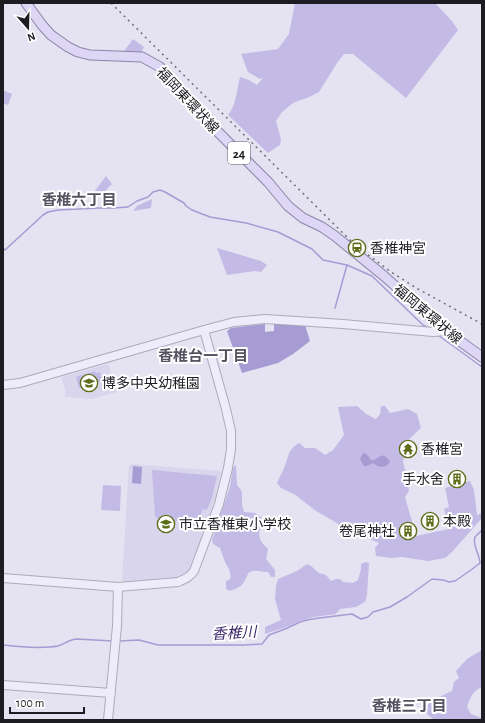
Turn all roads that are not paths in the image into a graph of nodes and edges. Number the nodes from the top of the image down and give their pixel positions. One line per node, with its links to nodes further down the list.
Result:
1 (26, 3): 3 (main road, 福岡東環状線 / 24)
2 (204, 330): 3 (street); 5 (street); 7 (street)
3 (446, 331): 4 (main road, 福岡東環状線 / 24)
4 (482, 357)
5 (3, 385)
6 (3, 578): 7 (street)
7 (118, 587): 9 (street)
8 (3, 685): 9 (street)
9 (111, 693): 10 (street)
10 (108, 720)

